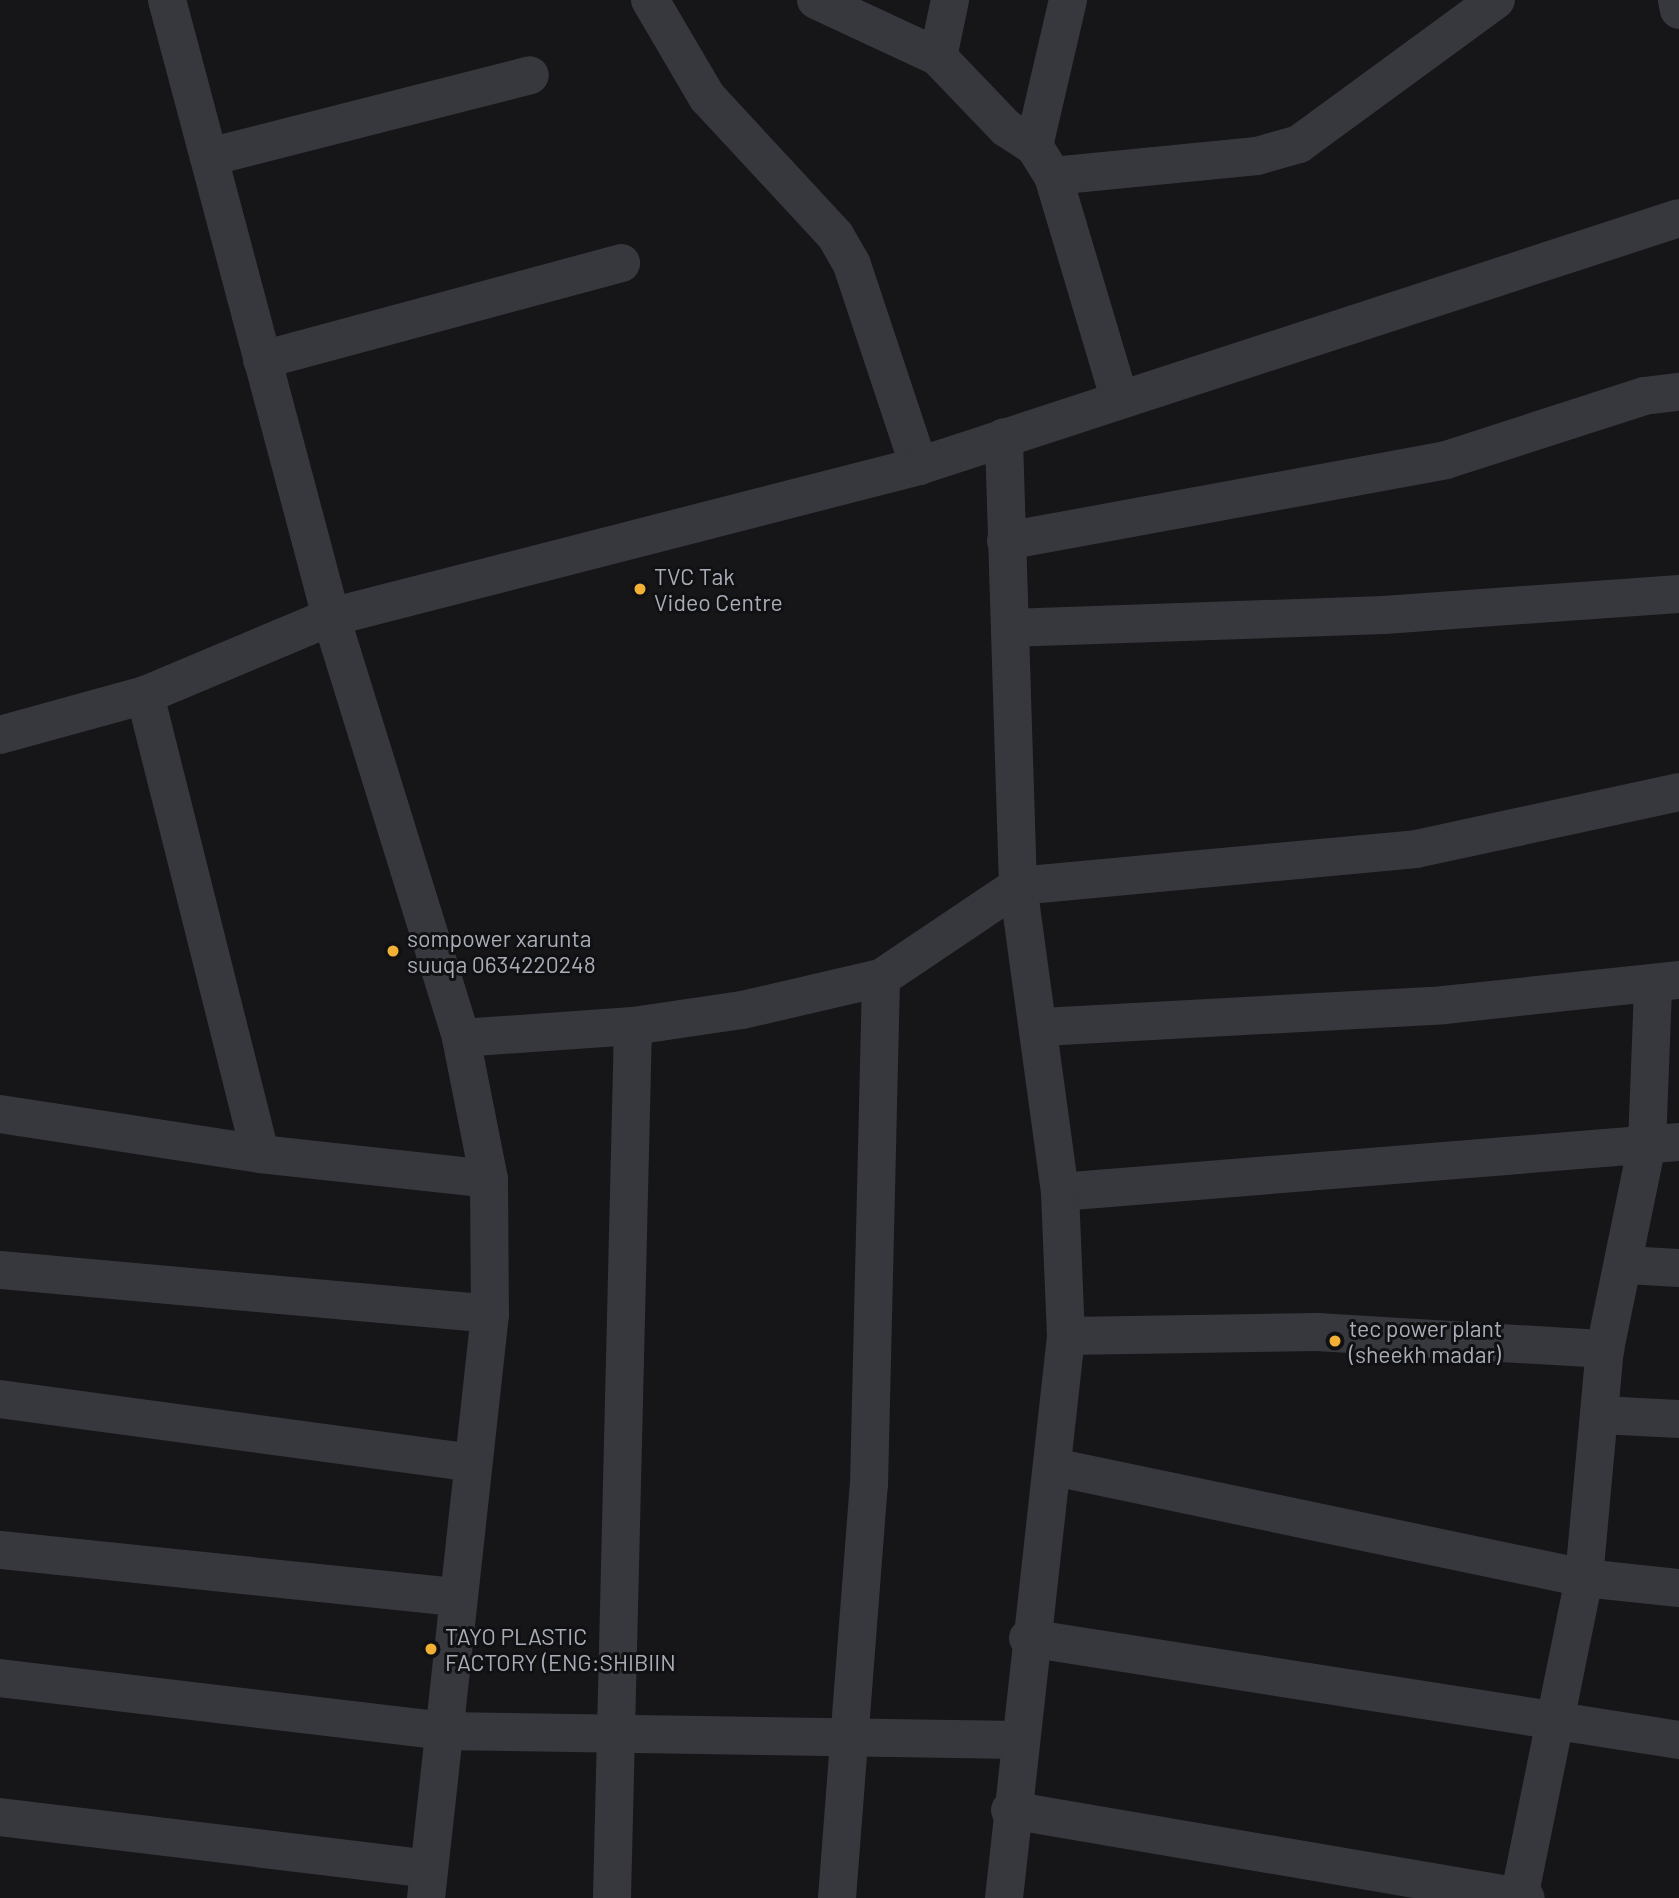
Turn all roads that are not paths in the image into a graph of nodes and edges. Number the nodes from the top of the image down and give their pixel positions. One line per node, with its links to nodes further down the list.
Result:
1 (167, 0): 11 (street)
2 (650, 0): 19 (street)
3 (816, 0): 9 (street)
4 (950, 0): 9 (street)
5 (1068, 0): 12 (street)
6 (1496, 0): 12 (street)
7 (1677, 0): 8 (street)
8 (1679, 10)
9 (938, 57): 12 (street)
10 (530, 75): 11 (street)
11 (209, 157): 15 (street)
12 (1043, 161): 17 (street)
13 (1679, 218): 17 (street)
14 (621, 263): 15 (street)
15 (262, 360): 22 (street)
16 (1679, 392): 20 (street)
17 (1119, 398): 18 (street)
18 (1004, 437): 19 (street); 20 (street)
19 (919, 466): 22 (street)
20 (1006, 541): 23 (street)
21 (1679, 594): 23 (street)
22 (331, 617): 24 (street); 32 (street)
23 (1011, 628): 27 (street)
24 (145, 695): 25 (street); 35 (street)
25 (0, 735)
26 (1679, 792): 27 (street)
27 (1018, 886): 28 (street); 31 (street)
28 (881, 978): 30 (street); 58 (street)
29 (1666, 982): 31 (street); 34 (street)
30 (633, 1026): 32 (street); 56 (street)
31 (1042, 1027): 37 (street)
32 (461, 1038): 36 (street)
33 (0, 1114): 35 (street)
34 (1663, 1144): 37 (street); 38 (street)
35 (260, 1154): 36 (street)
36 (489, 1179): 41 (street)
37 (1060, 1192): 42 (street)
38 (1626, 1265): 39 (street); 43 (street)
39 (1679, 1268)
40 (0, 1270): 41 (street)
41 (490, 1314): 47 (street)
42 (1066, 1336): 43 (street); 48 (street)
43 (1605, 1349): 45 (street)
44 (0, 1399): 47 (street)
45 (1601, 1415): 46 (street); 50 (street)
46 (1679, 1419)
47 (472, 1463): 52 (street)
48 (1054, 1467): 50 (street); 53 (street)
49 (0, 1550): 52 (street)
50 (1584, 1578): 51 (street); 55 (street)
51 (1679, 1588)
52 (454, 1597): 57 (street)
53 (1028, 1638): 55 (street); 59 (street)
54 (0, 1678): 57 (street)
55 (1557, 1718): 60 (street); 67 (street)
56 (611, 1730): 57 (street); 58 (street); 64 (street)
57 (442, 1731): 63 (street)
58 (847, 1736): 59 (street); 65 (street)
59 (1017, 1740): 61 (street)
60 (1679, 1740)
61 (1010, 1810): 66 (street); 67 (street)
62 (0, 1817): 63 (street)
63 (428, 1883)
64 (612, 1898)
65 (837, 1898)
66 (1003, 1898)
67 (1522, 1898)

